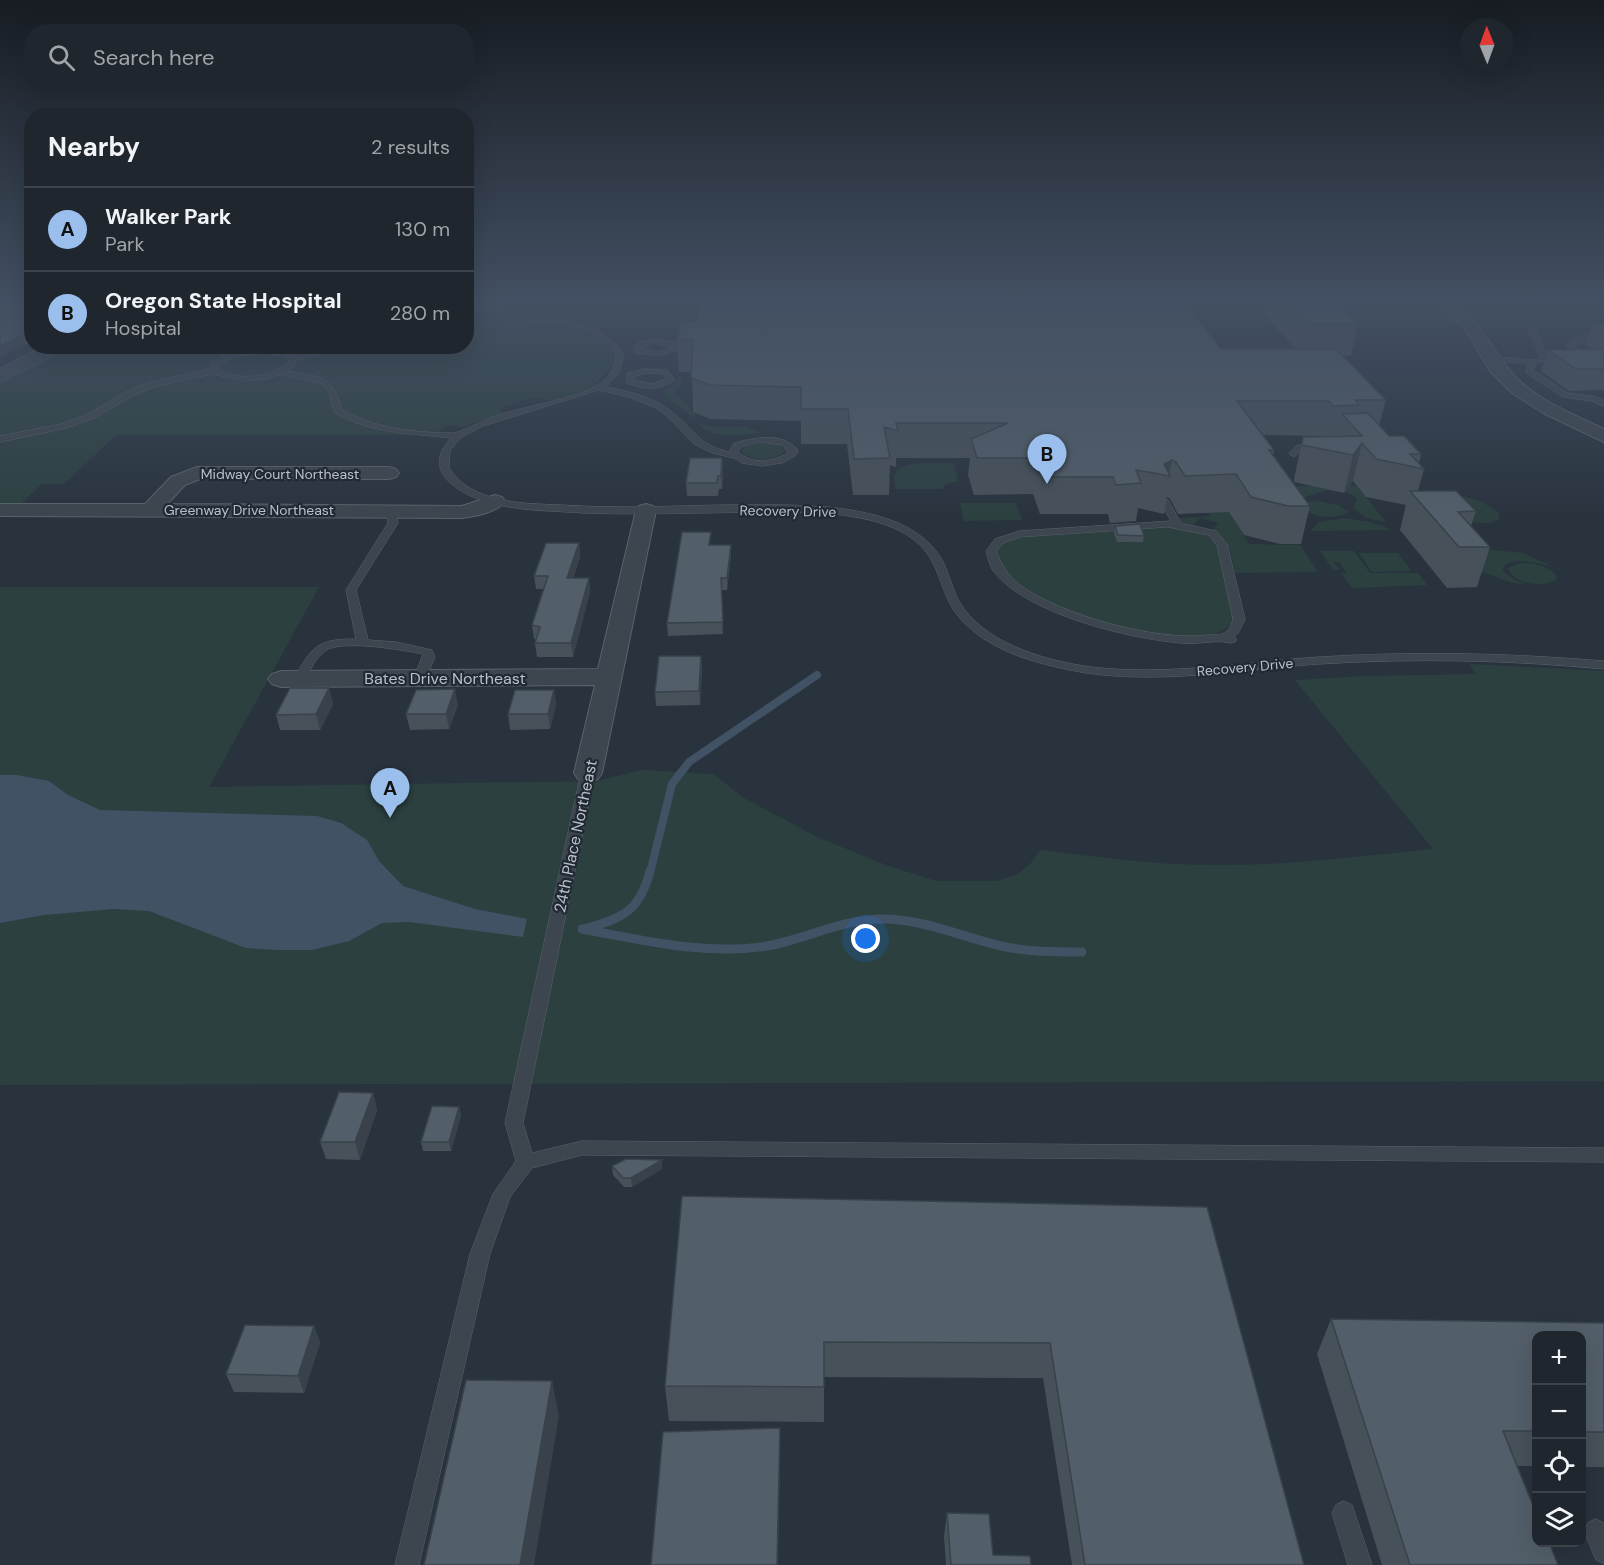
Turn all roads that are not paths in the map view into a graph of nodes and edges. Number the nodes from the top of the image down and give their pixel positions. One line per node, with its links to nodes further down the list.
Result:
1 (204, 373): 12 (lane)
2 (218, 373): 3 (lane)
3 (268, 373)
4 (288, 373): 10 (lane)
5 (614, 373): 8 (lane)
6 (1501, 373): 11 (street)
7 (1532, 373): 9 (lane)
8 (600, 388): 10 (lane, Recovery Drive); 15 (lane)
9 (1604, 404)
10 (458, 436): 16 (lane, Recovery Drive)
11 (1604, 436)
12 (0, 439)
13 (1326, 444): 14 (lane)
14 (1294, 454)
15 (736, 456): 15 (lane)
16 (495, 501): 20 (lane, Recovery Drive); 22 (street, Greenway Drive Northeast)
17 (1165, 502): 23 (lane)
18 (0, 510): 19 (street, Greenway Drive Northeast)
19 (151, 510): 21 (street, Greenway Drive Northeast); 21 (street, Midway Court Northeast)
20 (646, 510): 25 (lane, Recovery Drive); 26 (street, 24th Place Northeast)
21 (367, 511): 22 (street, Greenway Drive Northeast)
22 (391, 511): 24 (lane)
23 (1177, 524): 23 (lane)
24 (363, 643): 27 (lane); 28 (lane)
25 (1604, 665)
26 (609, 677): 27 (street, Bates Drive Northeast); 29 (street, 24th Place Northeast)
27 (420, 678): 28 (street, Bates Drive Northeast)
28 (290, 679)
29 (588, 773): 31 (lane, 24th Place Northeast)
30 (1604, 1155): 31 (lane)
31 (526, 1162): 33 (lane)
32 (1344, 1513): 34 (lane)
33 (407, 1565)
34 (1360, 1565)

